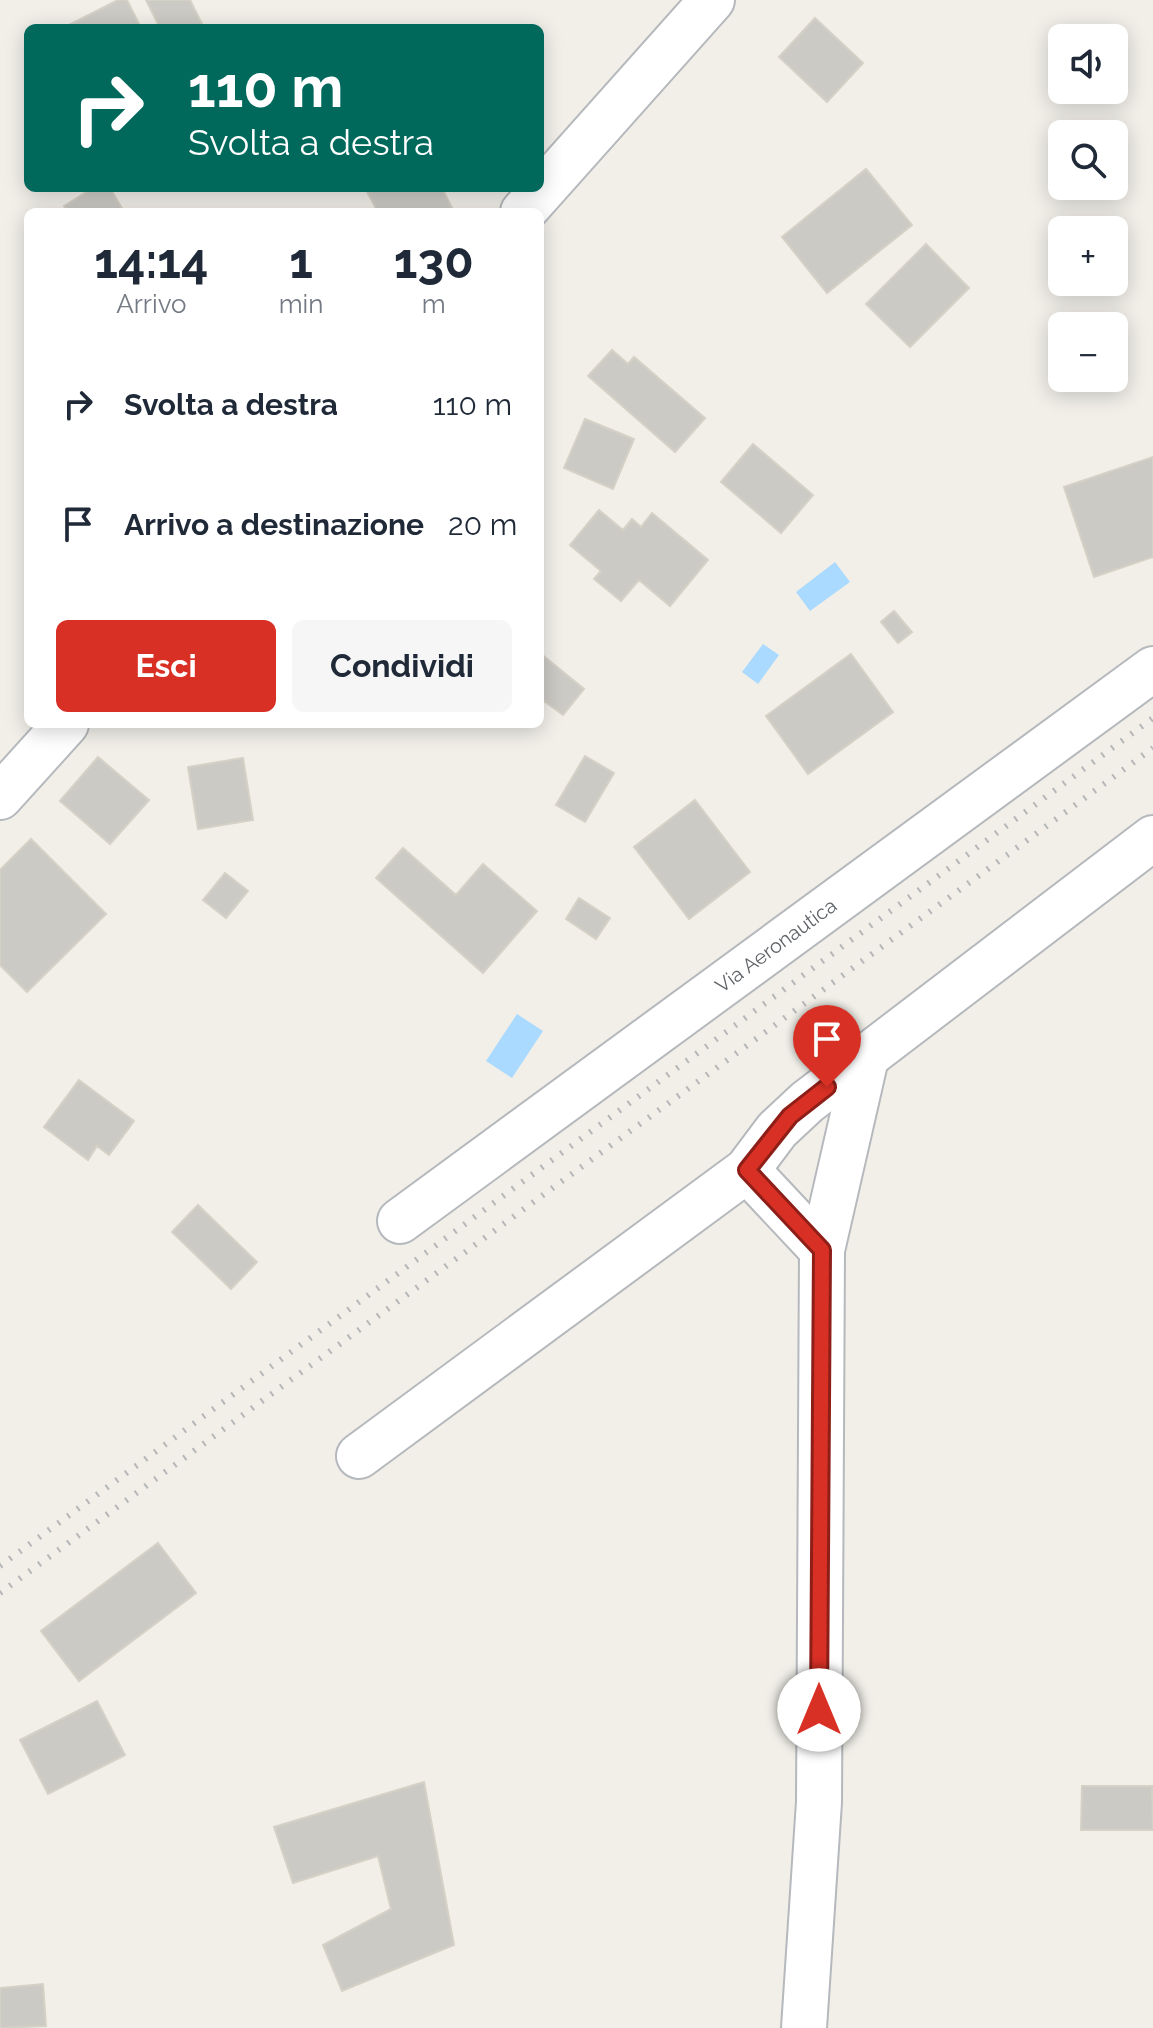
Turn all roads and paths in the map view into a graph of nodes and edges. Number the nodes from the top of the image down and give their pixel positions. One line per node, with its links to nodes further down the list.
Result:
1 (712, 0): 2 (street)
2 (544, 188)
3 (541, 192): 4 (street)
4 (527, 208)
5 (1153, 669): 11 (street, Via Aeronautica)
6 (62, 728): 7 (street)
7 (0, 797)
8 (1153, 838): 9 (street)
9 (866, 1058): 10 (street); 12 (street)
10 (747, 1170): 12 (street); 13 (street)
11 (400, 1221)
12 (822, 1250): 14 (street)
13 (359, 1456)
14 (804, 2028)

